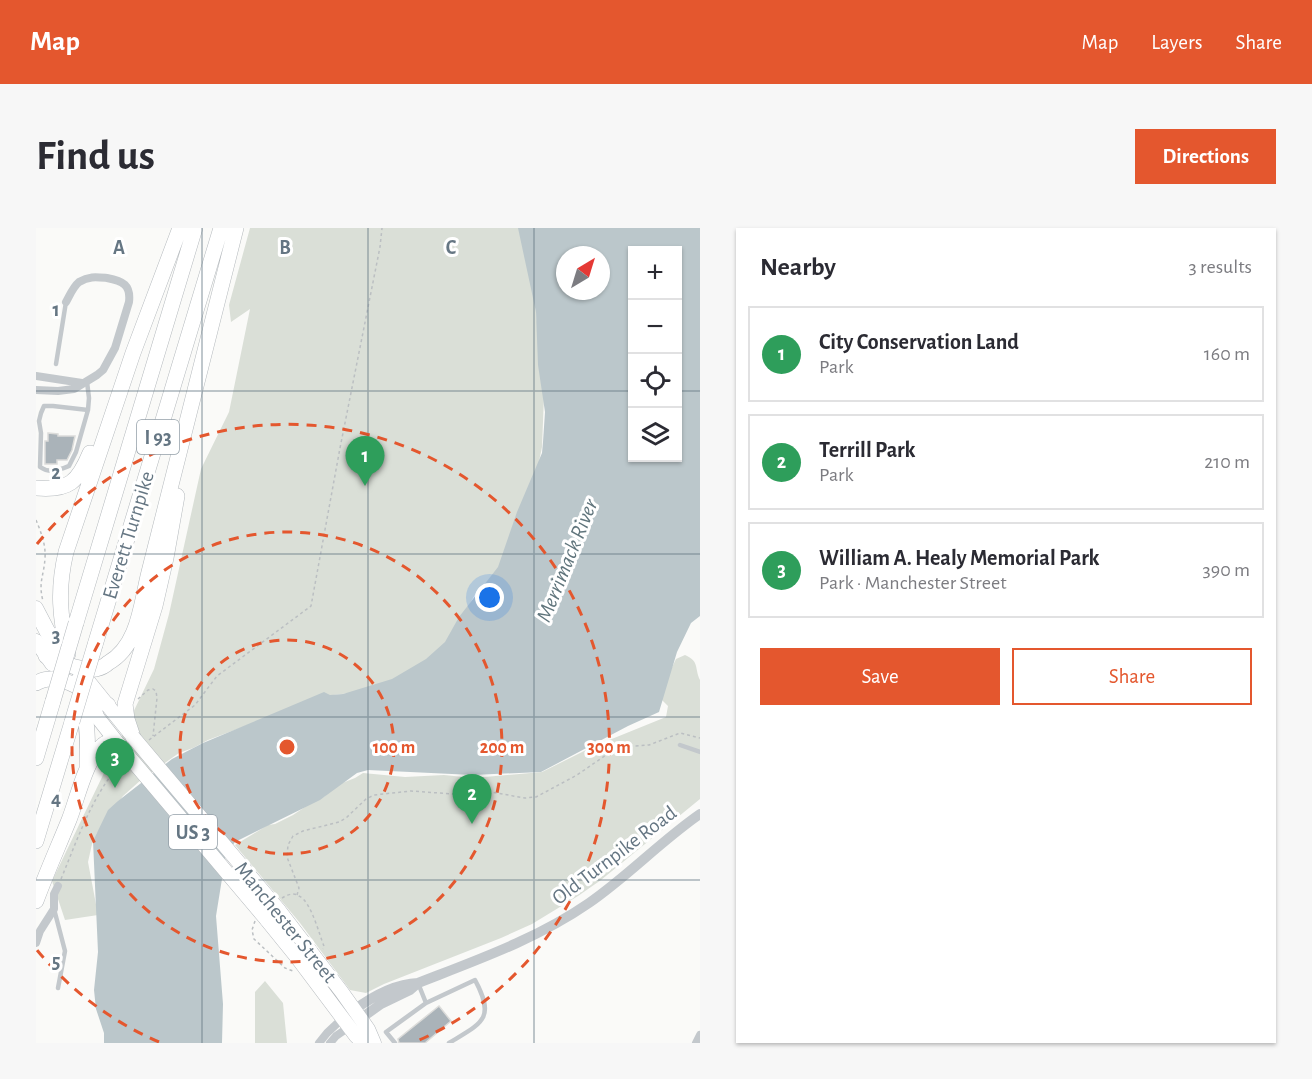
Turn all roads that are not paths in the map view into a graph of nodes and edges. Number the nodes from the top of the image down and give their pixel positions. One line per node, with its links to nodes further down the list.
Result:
1 (180, 228): 7 (highway)
2 (195, 228): 25 (highway, Everett Turnpike / I 93, bridge)
3 (221, 228): 28 (highway, Everett Turnpike / I 93, bridge)
4 (236, 228): 8 (highway)
5 (66, 302): 6 (lane); 10 (street)
6 (56, 364)
7 (126, 374): 14 (highway); 18 (highway)
8 (198, 375): 18 (highway); 22 (highway)
9 (36, 376): 10 (street)
10 (84, 382): 11 (street); 12 (lane)
11 (36, 390)
12 (88, 410): 13 (lane); 13 (lane)
13 (38, 419)
14 (36, 488)
15 (41, 611): 18 (highway)
16 (36, 641): 17 (main road)
17 (46, 656): 18 (highway); 20 (main road)
18 (71, 664): 20 (highway); 21 (main road, Manchester Street / US 3)
19 (36, 683): 20 (highway)
20 (77, 690): 21 (highway); 26 (highway)
21 (102, 710): 22 (main road, Manchester Street / US 3)
22 (133, 742): 26 (highway); 36 (main road, Manchester Street / US 3, bridge); 36 (main road, Manchester Street / US 3, bridge)
23 (681, 743): 24 (lane)
24 (700, 752)
25 (36, 758)
26 (87, 769): 30 (highway)
27 (700, 814): 33 (street, Old Turnpike Road)
28 (36, 841)
29 (58, 886): 31 (street)
30 (36, 902)
31 (54, 909): 32 (street); 34 (lane)
32 (36, 943)
33 (418, 983): 35 (lane); 36 (street, Old Turnpike Road)
34 (58, 988)
35 (426, 1003): 42 (lane); 43 (lane)
36 (352, 1018): 38 (street); 39 (street); 40 (main road, Manchester Street / US 3); 41 (main road, Manchester Street / US 3)
37 (700, 1035): 44 (street)
38 (319, 1043)
39 (330, 1043)
40 (363, 1043)
41 (374, 1043)
42 (395, 1043)
43 (449, 1043)
44 (696, 1043)

